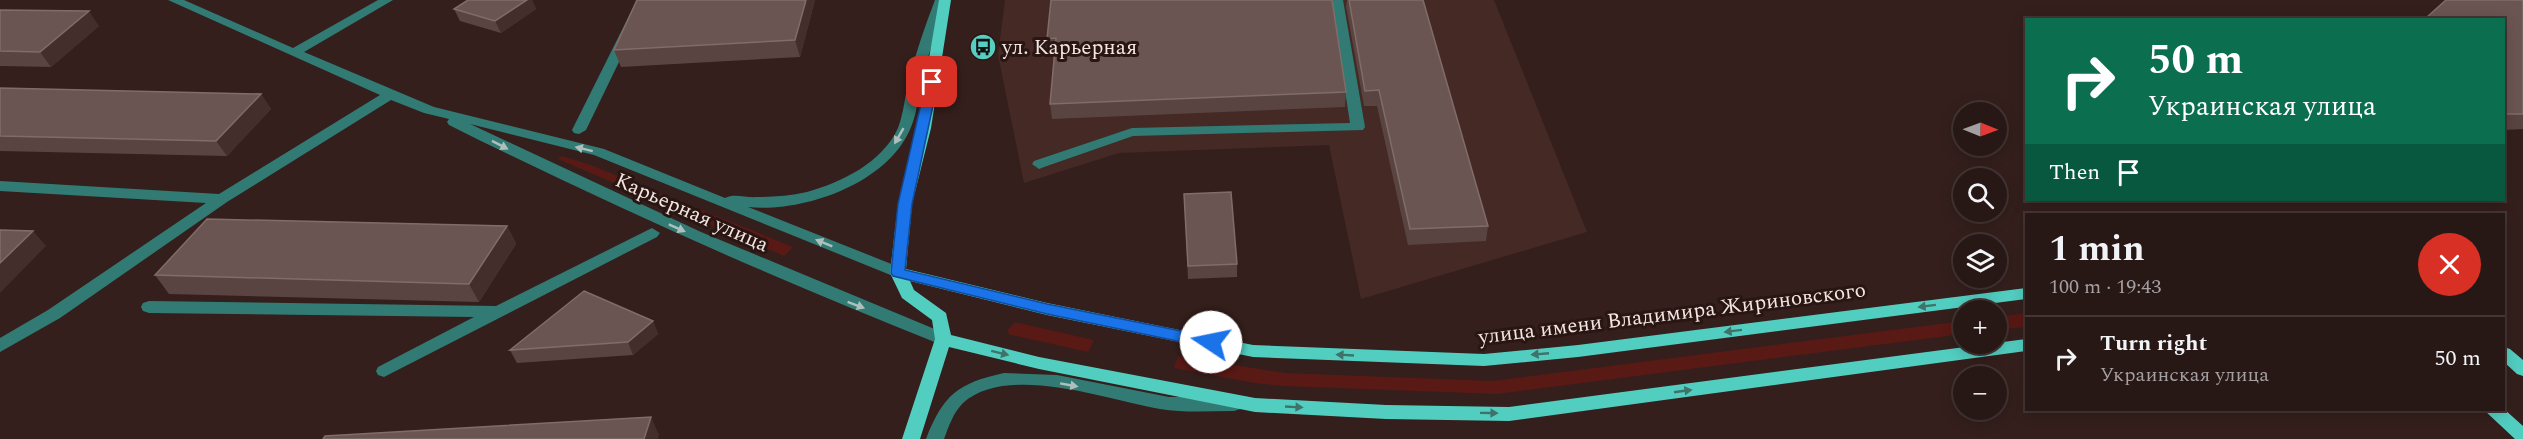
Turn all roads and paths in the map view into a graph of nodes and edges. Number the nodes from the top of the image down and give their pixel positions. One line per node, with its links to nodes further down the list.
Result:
1 (174, 0): 6 (street, Карьерная улица)
2 (387, 0): 6 (street)
3 (643, 0): 9 (street)
4 (943, 0): 12 (street, one-way to 12); 15 (main road)
5 (1337, 0): 10 (street)
6 (293, 53): 7 (street, Карьерная улица)
7 (390, 95): 8 (street, Карьерная улица); 13 (street)
8 (429, 110): 12 (street, Карьерная улица, one-way to 8); 19 (street, Карьерная улица, one-way to 19)
9 (579, 130)
10 (1039, 164)
11 (0, 186): 13 (street)
12 (704, 195): 15 (street, Карьерная улица, one-way to 12)
13 (222, 199): 21 (street)
14 (652, 233): 18 (street)
15 (898, 273): 16 (main road, улица имени Владимира Жириновского, one-way to 15); 19 (main road)
16 (2025, 293)
17 (149, 307): 18 (street)
18 (498, 312): 24 (street)
19 (943, 339): 25 (main road, one-way to 25); 28 (main road)
20 (2025, 345): 25 (main road, one-way to 20)
21 (0, 346)
22 (2505, 353): 23 (main road)
23 (2523, 370)
24 (384, 371)
25 (1255, 405): 29 (street, one-way to 25)
26 (2494, 411): 27 (main road)
27 (2523, 436)
28 (911, 439)
29 (935, 439)

